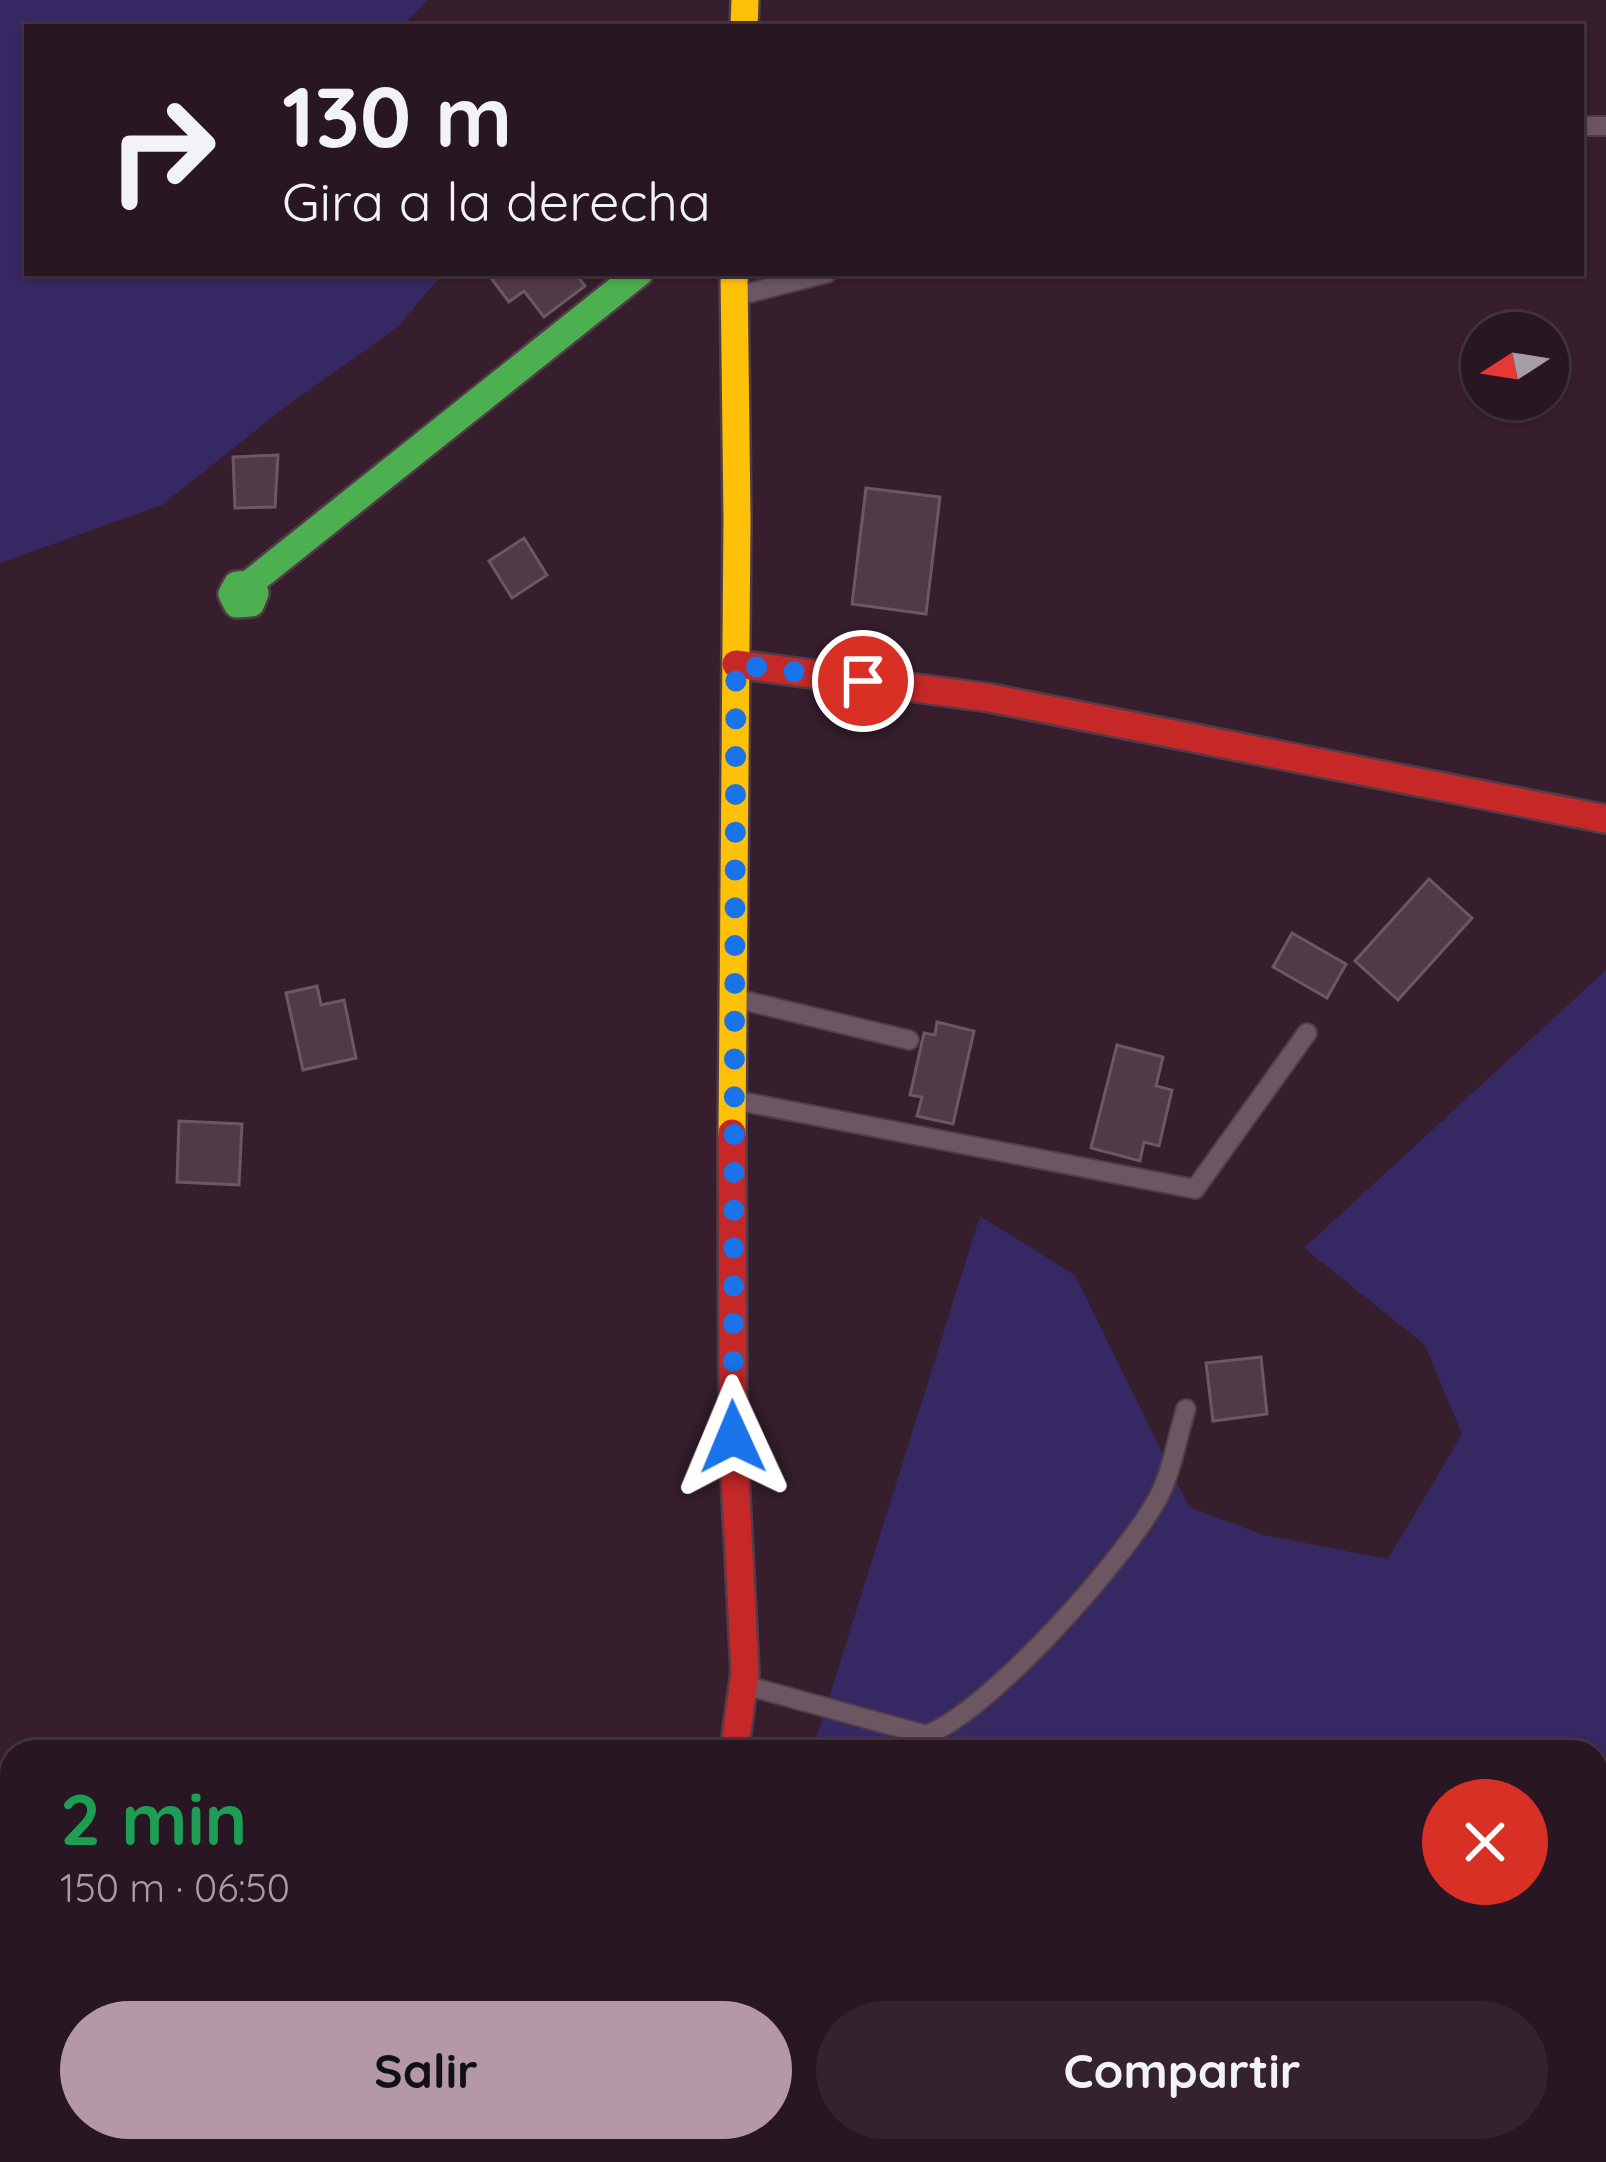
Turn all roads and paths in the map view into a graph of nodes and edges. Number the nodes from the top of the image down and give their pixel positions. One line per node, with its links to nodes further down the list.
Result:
1 (635, 276): 4 (street)
2 (804, 276): 3 (lane)
3 (733, 285): 5 (street)
4 (249, 584)
5 (736, 664): 6 (street); 7 (street)
6 (1606, 819)
7 (734, 998): 9 (lane); 10 (street)
8 (1307, 1033): 10 (lane)
9 (909, 1040)
10 (735, 1100): 12 (street)
11 (1186, 1409): 12 (lane)
12 (743, 1685): 13 (street)
13 (736, 1740)

